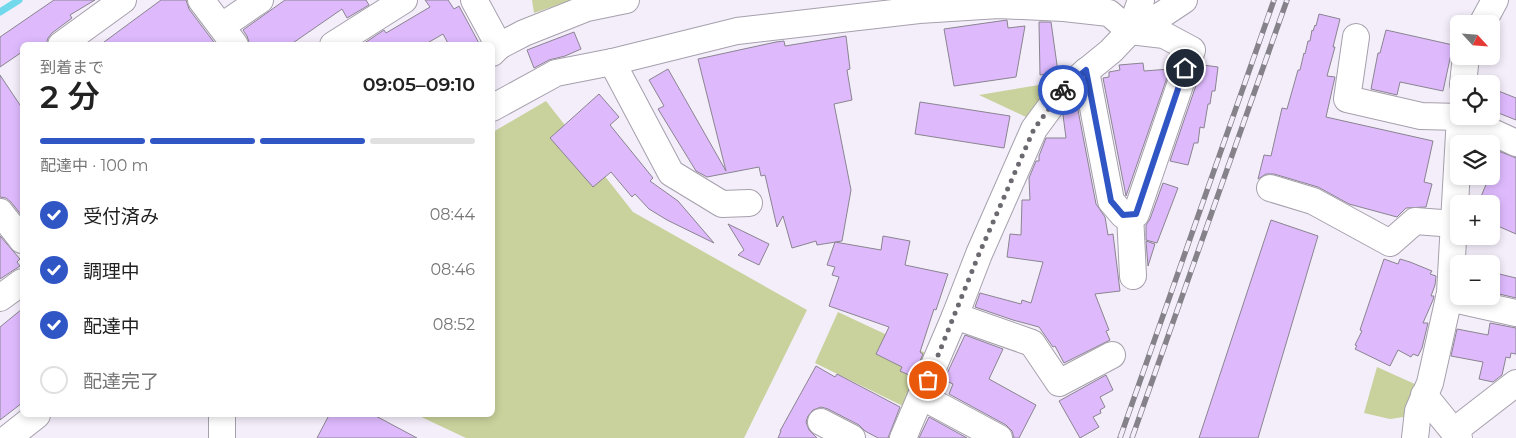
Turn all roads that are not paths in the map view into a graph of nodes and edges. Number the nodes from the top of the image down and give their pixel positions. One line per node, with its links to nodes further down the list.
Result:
1 (123, 0): 15 (street)
2 (201, 0): 13 (street)
3 (260, 0): 13 (street)
4 (404, 0): 16 (street)
5 (474, 0): 17 (street)
6 (626, 0): 18 (street)
7 (1141, 0): 12 (street)
8 (1184, 0): 12 (street)
9 (1495, 0): 11 (street)
10 (920, 5): 12 (street); 19 (street)
11 (1487, 15)
12 (1130, 31): 20 (street); 30 (street)
13 (229, 36)
14 (1356, 37): 22 (street)
15 (65, 42)
16 (341, 42)
17 (492, 42)
18 (496, 50)
19 (612, 62): 21 (street); 28 (street)
20 (1086, 70): 30 (street); 39 (street)
21 (495, 106)
22 (1450, 117)
23 (1460, 125): 27 (street)
24 (1477, 125): 25 (street)
25 (1516, 143)
26 (1270, 188): 31 (street)
27 (1456, 195)
28 (749, 203)
29 (0, 212): 32 (street)
30 (1130, 214): 34 (street)
31 (1450, 224)
32 (20, 237)
33 (1453, 245): 37 (street)
34 (1133, 276)
35 (20, 283): 36 (street)
36 (0, 298)
37 (1449, 298): 38 (street); 42 (street)
38 (1516, 313)
39 (955, 316): 40 (street); 43 (street)
40 (1112, 355)
41 (1516, 384): 47 (street)
42 (1424, 395): 47 (street); 53 (street)
43 (921, 396): 51 (street); 52 (street)
44 (34, 417): 48 (street)
45 (222, 417): 49 (street)
46 (821, 422): 50 (street)
47 (1456, 434)
48 (8, 438)
49 (222, 438)
50 (852, 438)
51 (903, 438)
52 (999, 438)
53 (1415, 438)

